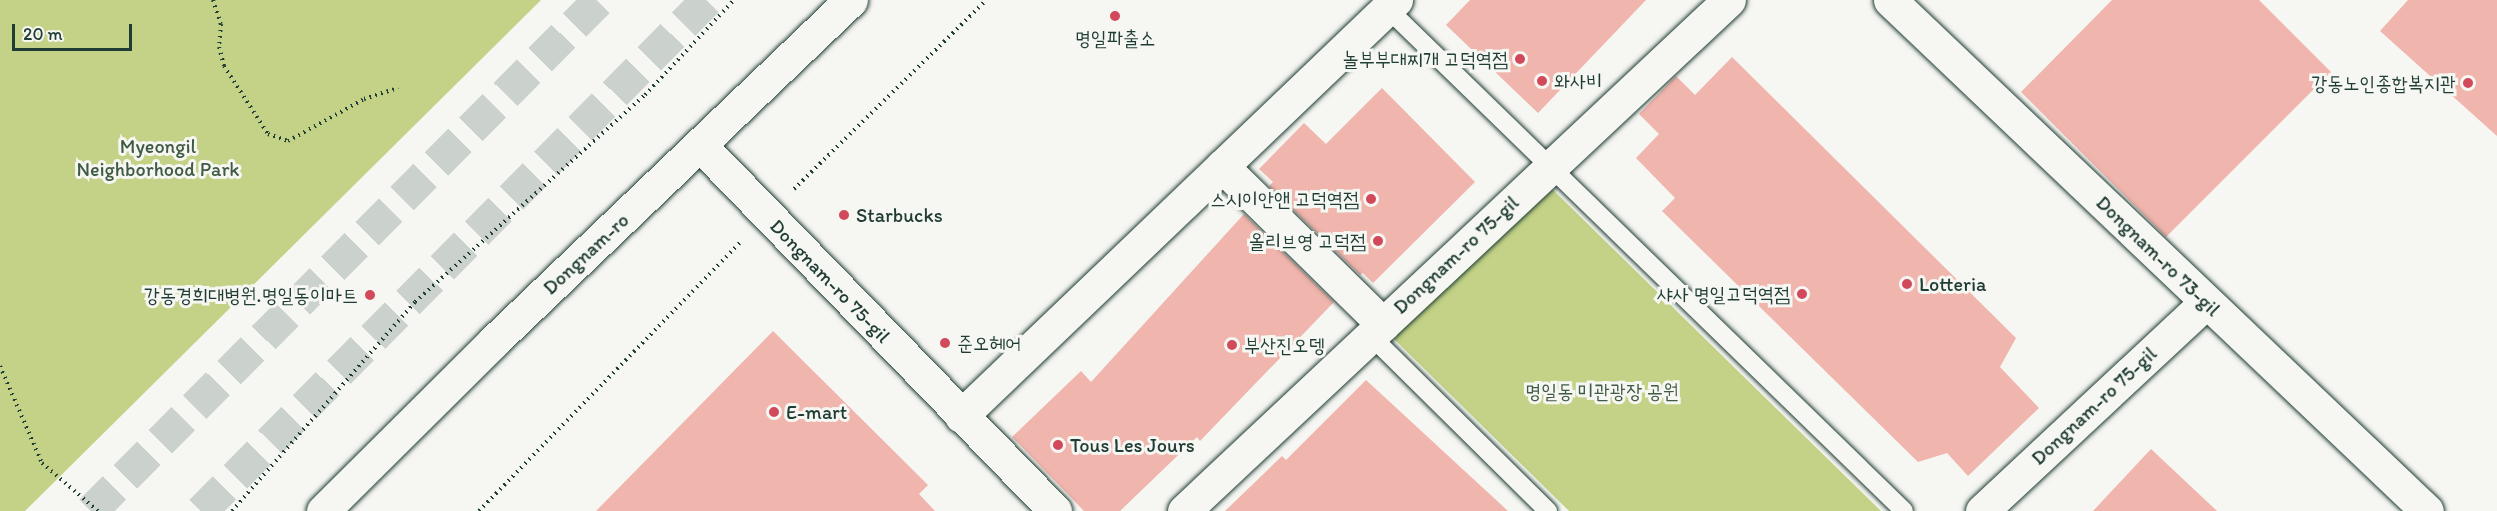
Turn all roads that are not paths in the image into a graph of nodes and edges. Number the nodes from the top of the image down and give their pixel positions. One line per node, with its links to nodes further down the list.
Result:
1 (851, 0): 5 (street, Dongnam-ro)
2 (1728, 0): 7 (street, Dongnam-ro 75-gil)
3 (1890, 0): 8 (street, Dongnam-ro 73-gil)
4 (1392, 4): 6 (street); 7 (lane)
5 (700, 146): 10 (street, Dongnam-ro 75-gil); 11 (street, Dongnam-ro)
6 (1222, 166): 9 (street); 10 (street)
7 (1551, 167): 9 (street, Dongnam-ro 75-gil); 15 (lane)
8 (2206, 302): 16 (street, Dongnam-ro 75-gil); 17 (street, Dongnam-ro 73-gil)
9 (1377, 330): 13 (street, Dongnam-ro 75-gil); 14 (lane)
10 (962, 416): 12 (street, Dongnam-ro 75-gil)
11 (323, 511)
12 (1054, 511)
13 (1184, 511)
14 (1548, 511)
15 (1904, 511)
16 (1983, 511)
17 (2427, 511)

